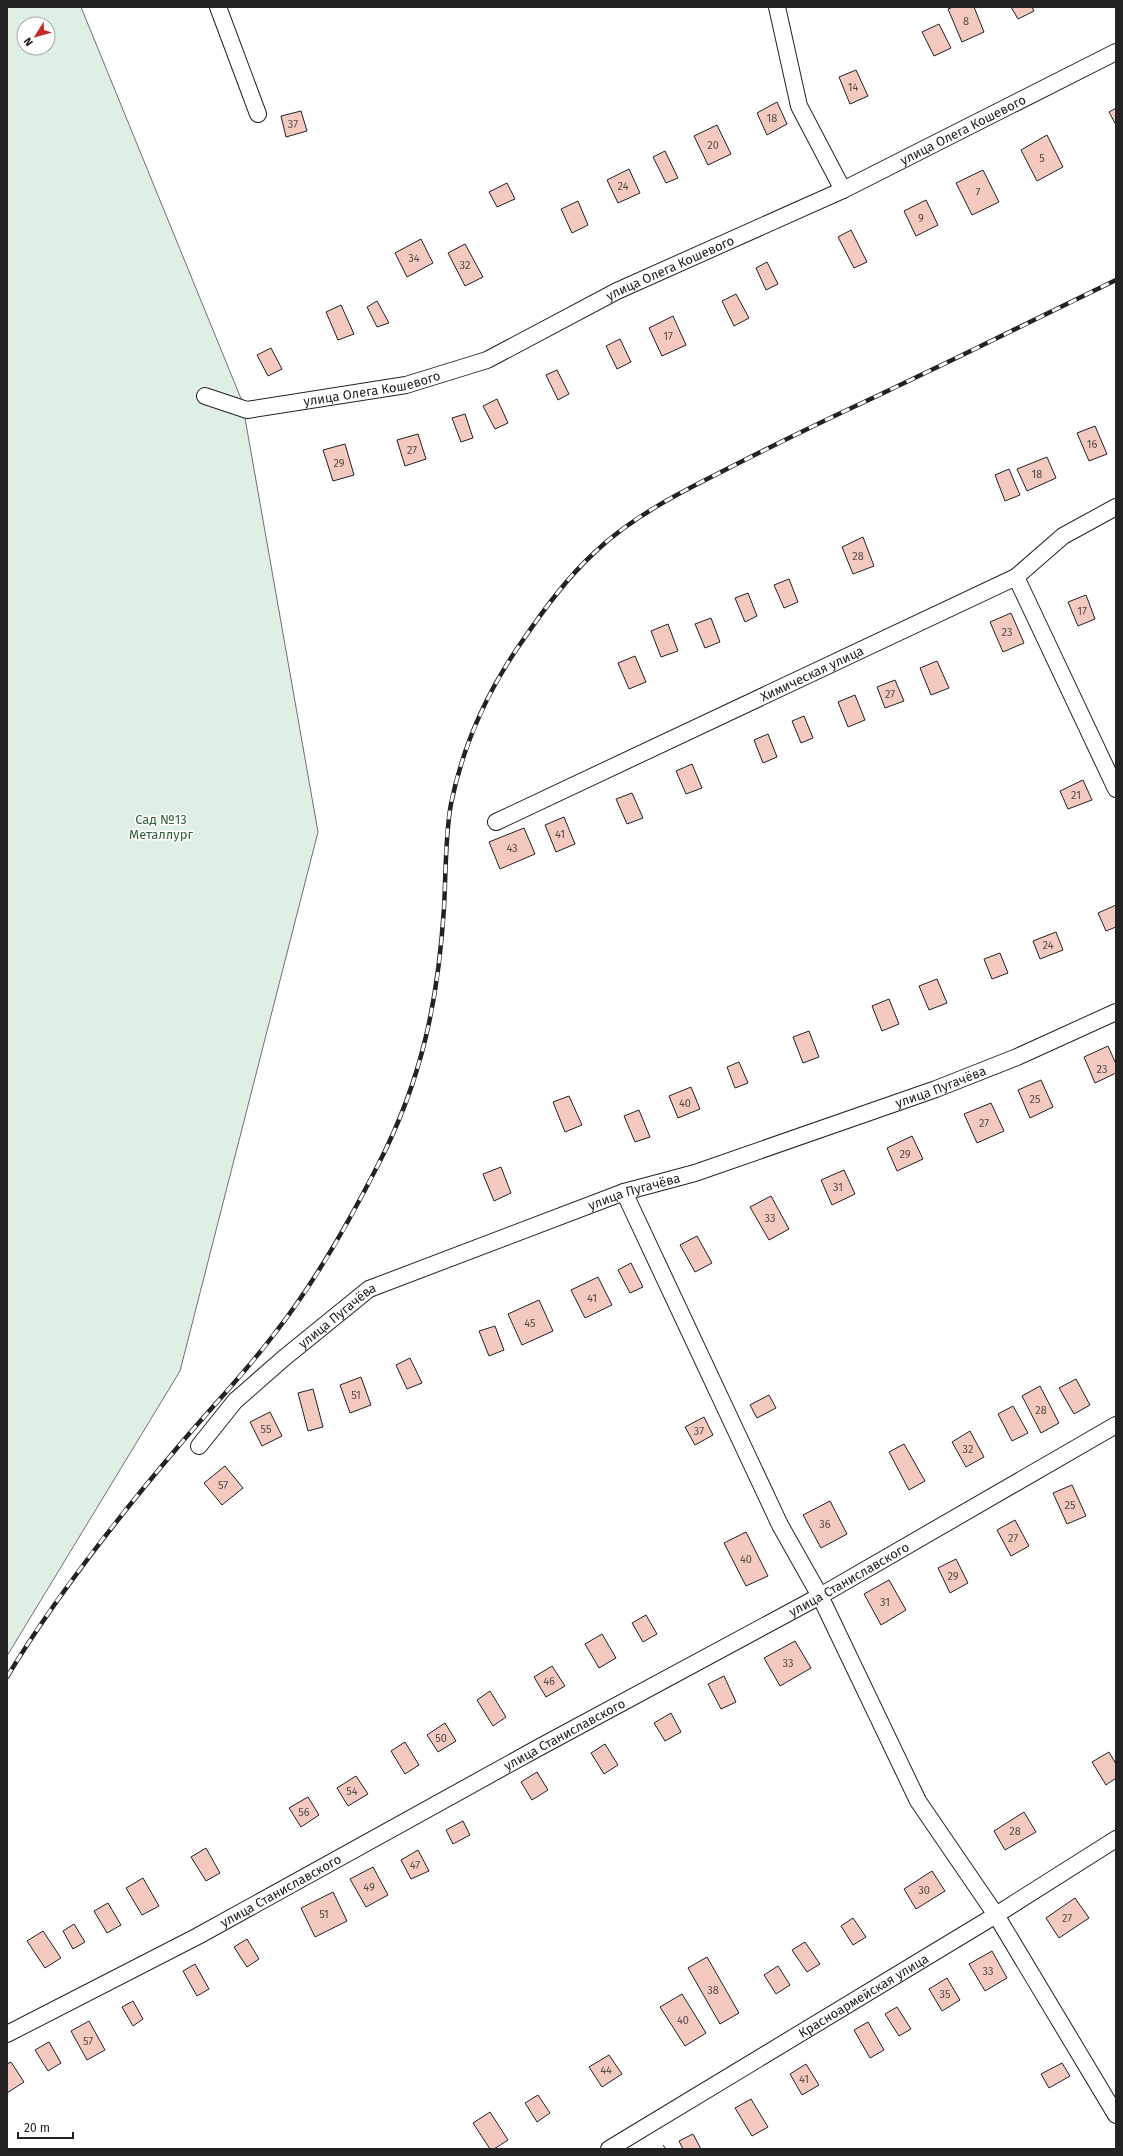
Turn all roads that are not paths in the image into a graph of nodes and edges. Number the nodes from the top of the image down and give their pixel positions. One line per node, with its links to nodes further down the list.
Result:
1 (218, 7): 4 (street)
2 (777, 7): 5 (street)
3 (1116, 52): 5 (street, улица Олега Кошевого)
4 (258, 114)
5 (843, 190): 6 (street, улица Олега Кошевого)
6 (205, 396)
7 (1116, 507): 8 (street, Химическая улица)
8 (1016, 577): 9 (street); 10 (street, Химическая улица)
9 (1116, 790)
10 (496, 822)
11 (1116, 1012): 12 (street, улица Пугачёва)
12 (624, 1192): 14 (street, улица Пугачёва); 15 (street)
13 (1116, 1425): 15 (street, улица Станиславского)
14 (199, 1446)
15 (820, 1596): 17 (street); 18 (street, улица Станиславского)
16 (1116, 1839): 17 (street, Красноармейская улица)
17 (996, 1915): 19 (street); 20 (street, Красноармейская улица)
18 (7, 2034)
19 (1116, 2115)
20 (609, 2149)

